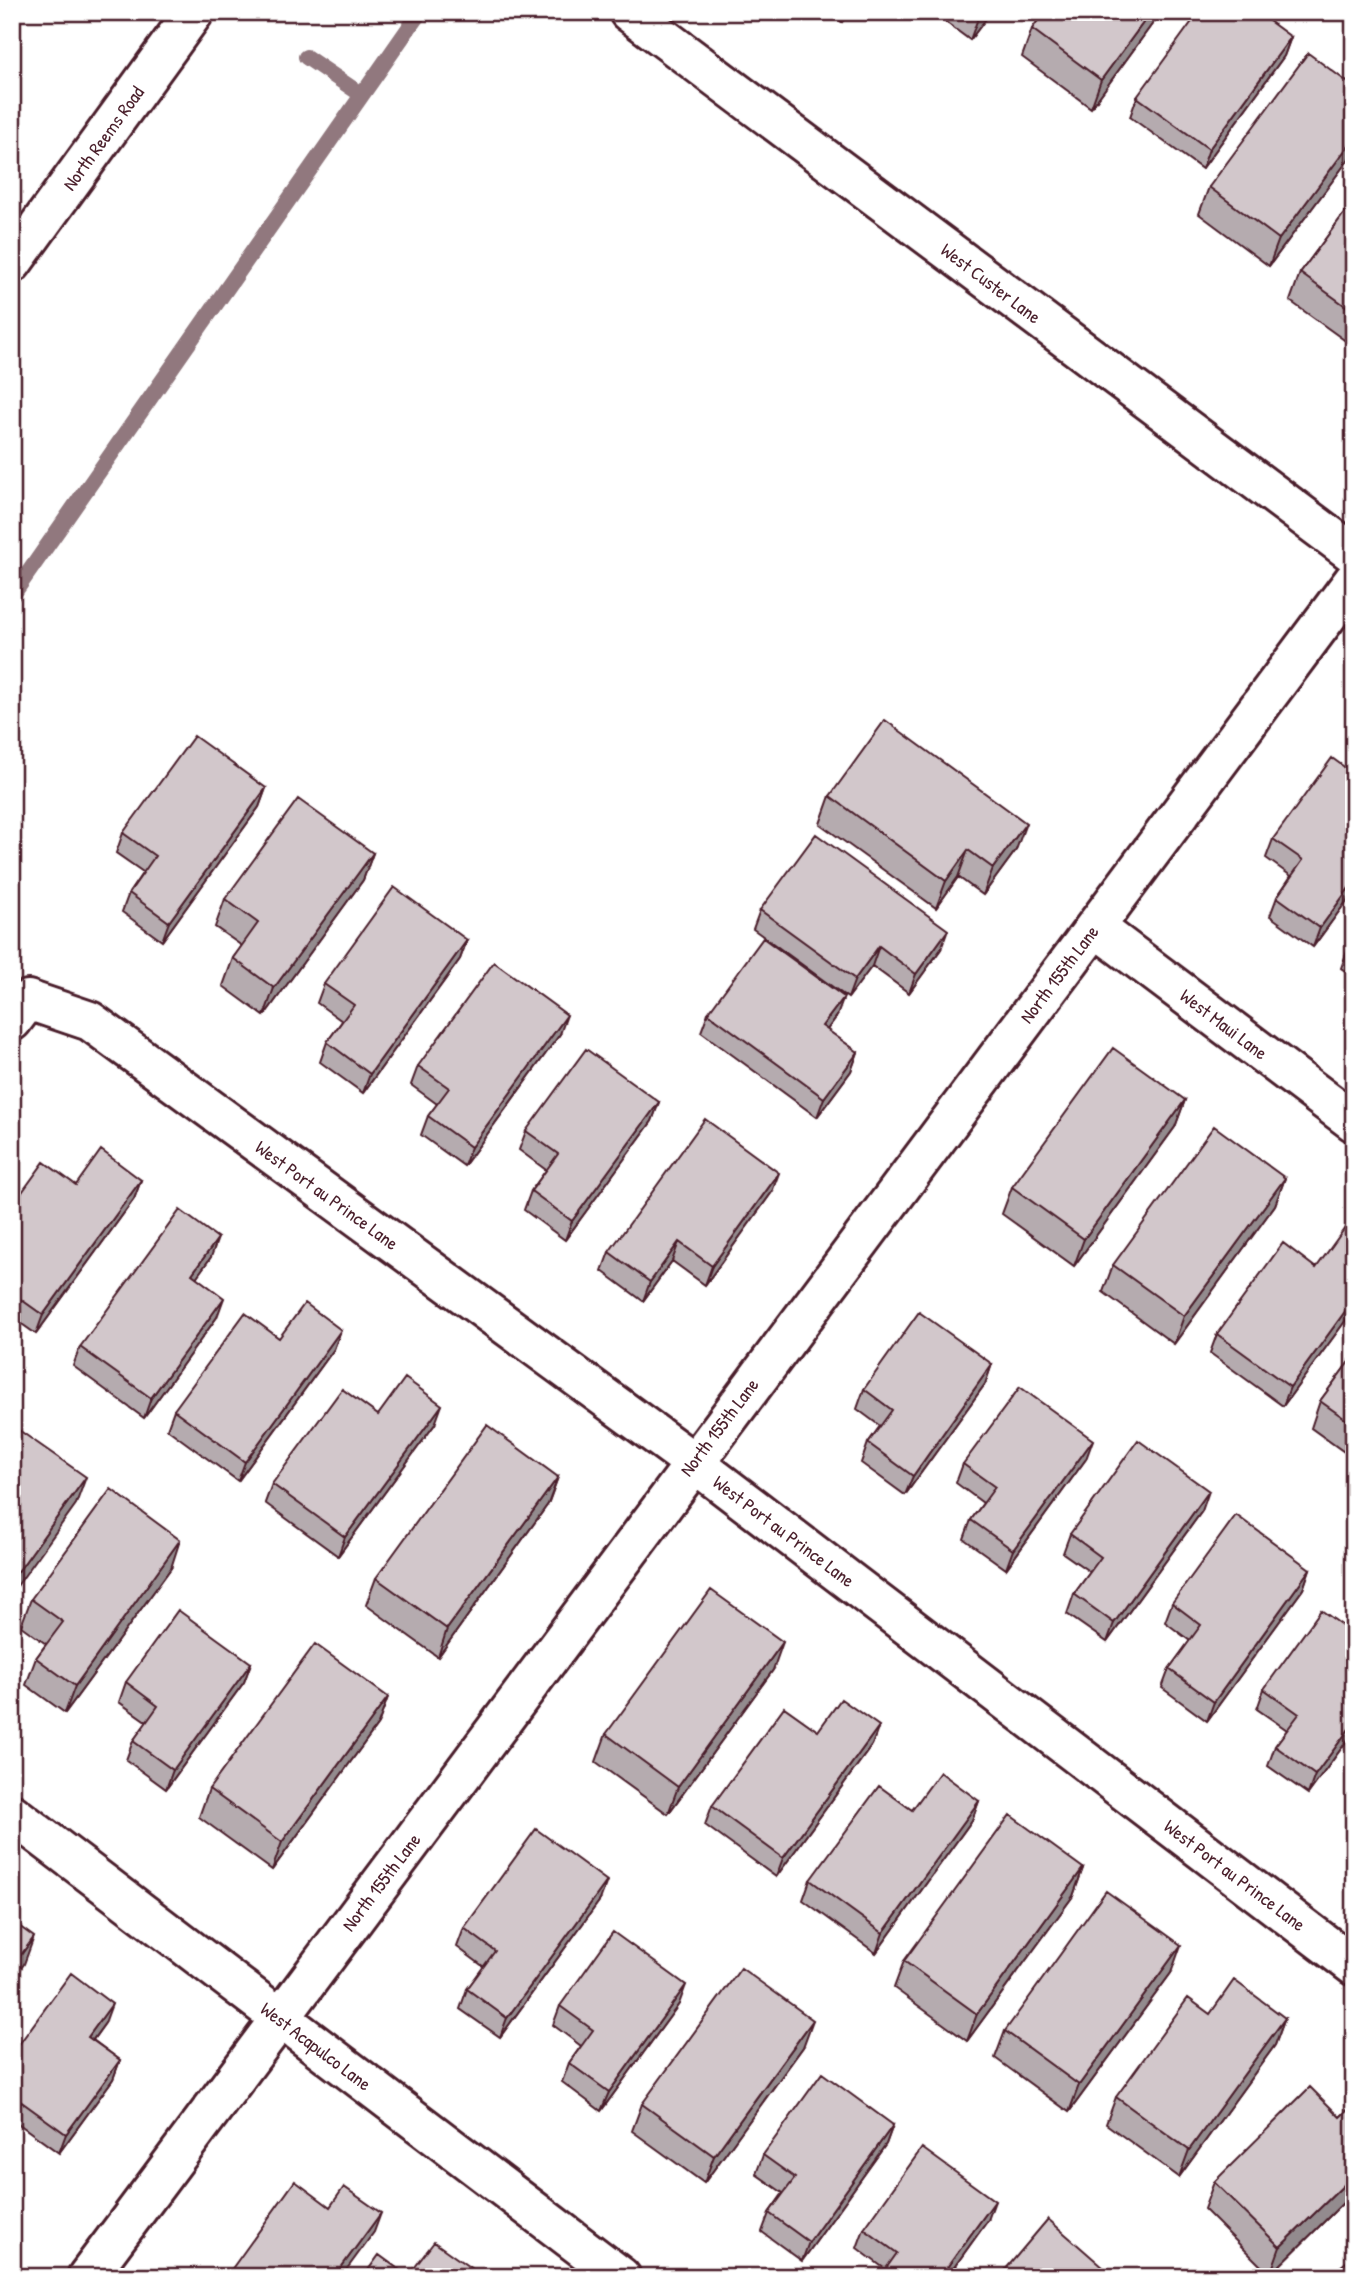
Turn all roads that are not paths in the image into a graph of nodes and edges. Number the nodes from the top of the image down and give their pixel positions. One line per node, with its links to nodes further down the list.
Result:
1 (194, 12): 3 (street, North Reems Road)
2 (629, 12): 4 (street, West Custer Lane)
3 (12, 263)
4 (1354, 554)
5 (1354, 580): 6 (street, North 155th Lane)
6 (1095, 926): 8 (street, West Maui Lane); 9 (street, North 155th Lane)
7 (20, 1010): 9 (street, West Port au Prince Lane)
8 (1354, 1122)
9 (693, 1462): 11 (street, West Port au Prince Lane); 12 (street, North 155th Lane)
10 (12, 1814): 12 (street, West Acapulco Lane)
11 (1354, 1966)
12 (279, 2018): 13 (street, North 155th Lane); 14 (street, West Acapulco Lane)
13 (87, 2277)
14 (621, 2277)

